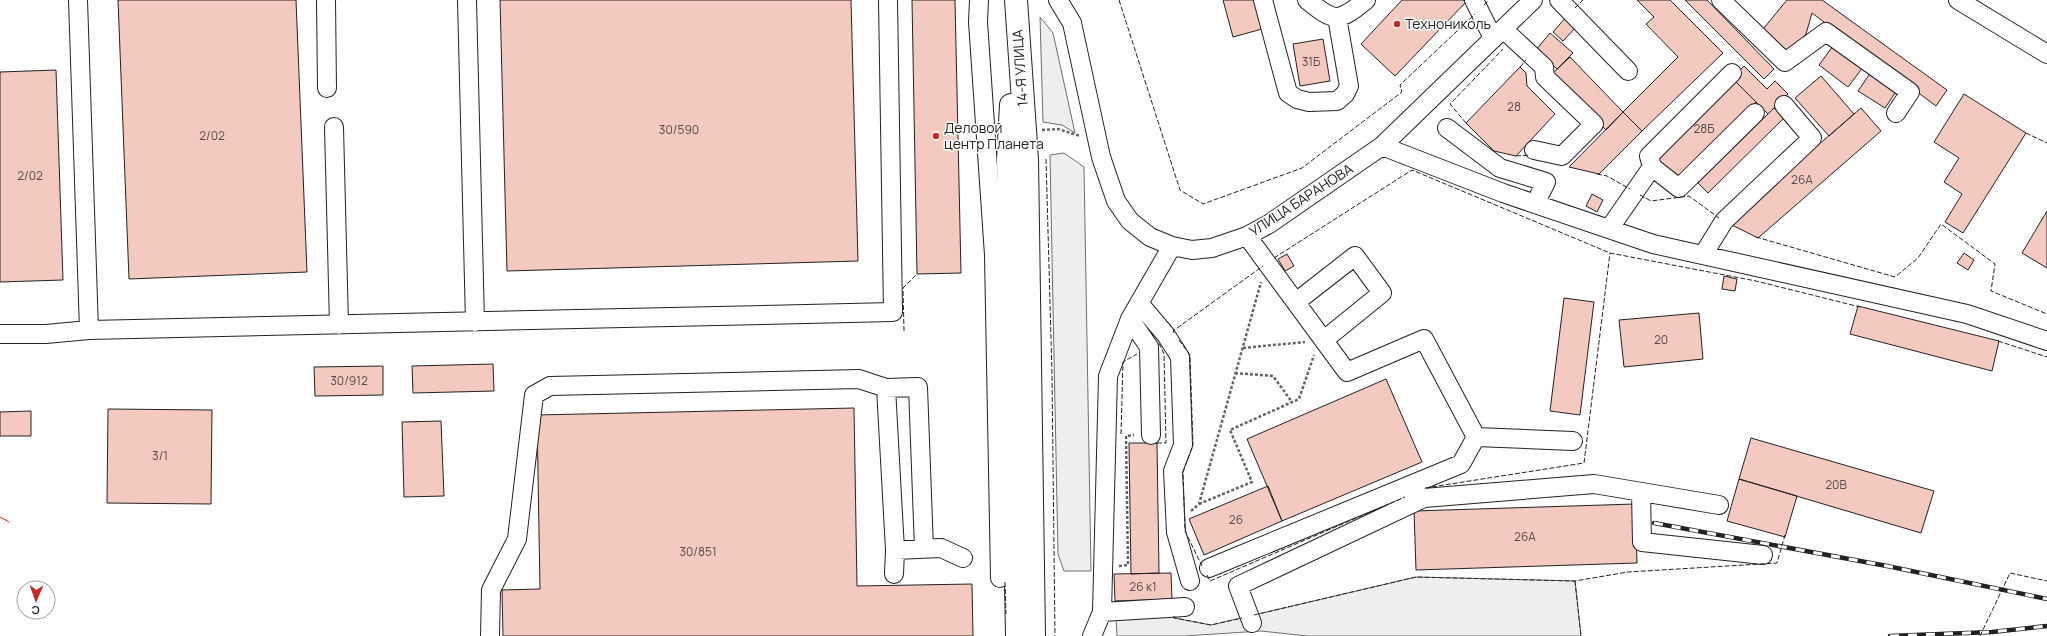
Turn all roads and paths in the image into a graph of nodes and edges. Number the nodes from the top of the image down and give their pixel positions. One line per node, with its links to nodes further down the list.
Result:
1 (78, 0): 44 (street)
2 (326, 0): 21 (street)
3 (467, 0): 42 (street)
4 (888, 0): 42 (street)
5 (978, 0): 67 (street)
6 (1058, 0): 36 (street, УЛИЦА БАРАНОВА)
7 (1263, 0): 16 (street)
8 (1307, 0): 16 (street)
9 (1366, 0): 16 (street)
10 (1474, 0): 17 (street)
11 (1533, 0): 17 (street, УЛИЦА БАРАНОВА)
12 (1559, 0): 19 (street)
13 (1721, 0): 24 (street)
14 (1958, 0): 18 (street)
15 (1016, 4): 31 (main road, 14-Я УЛИЦА)
16 (1337, 17)
17 (1498, 34): 29 (street, УЛИЦА БАРАНОВА); 30 (street)
18 (2047, 54)
19 (1628, 71)
20 (1732, 73): 32 (street)
21 (327, 88)
22 (1784, 105): 37 (street)
23 (1755, 113): 32 (street)
24 (1896, 114)
25 (334, 127): 43 (street)
26 (1447, 128): 33 (street)
27 (1038, 130): 28 (path)
28 (1083, 137)
29 (1382, 146): 33 (street); 35 (street, УЛИЦА БАРАНОВА)
30 (1534, 150)
31 (1017, 160): 73 (main road); 74 (main road)
32 (1652, 167): 34 (street)
33 (1535, 204): 34 (street)
34 (1609, 229): 37 (street)
35 (1247, 236): 36 (street, УЛИЦА БАРАНОВА); 38 (street)
36 (1172, 246): 40 (street)
37 (1703, 255): 47 (street)
38 (1275, 272): 39 (street); 49 (path)
39 (1296, 302): 48 (street); 48 (street)
40 (1139, 303): 41 (street); 68 (street)
41 (1130, 318): 53 (street); 64 (street)
42 (475, 322): 43 (street)
43 (339, 325): 44 (street)
44 (89, 330): 45 (street)
45 (0, 334)
46 (1303, 335): 48 (path)
47 (2047, 341)
48 (1314, 345): 49 (path); 52 (path); 54 (street)
49 (1243, 348): 50 (path)
50 (1235, 373): 52 (path); 57 (path)
51 (886, 388): 60 (street); 61 (street); 72 (street)
52 (1292, 402): 57 (path)
53 (1151, 435): 64 (path)
54 (1476, 437): 55 (street); 65 (street)
55 (1573, 441)
56 (1641, 492): 58 (street); 62 (street); 71 (street)
57 (1199, 504): 59 (path)
58 (1719, 505)
59 (1191, 512)
60 (924, 549): 61 (street); 63 (street)
61 (895, 550): 66 (street)
62 (1763, 555)
63 (964, 558)
64 (1103, 566): 70 (street)
65 (1209, 568)
66 (894, 574)
67 (1000, 578)
68 (1190, 581)
69 (1185, 607): 70 (street)
70 (1102, 612): 75 (street)
71 (1252, 623)
72 (490, 636)
73 (1017, 636)
74 (1034, 636)
75 (1092, 636)

